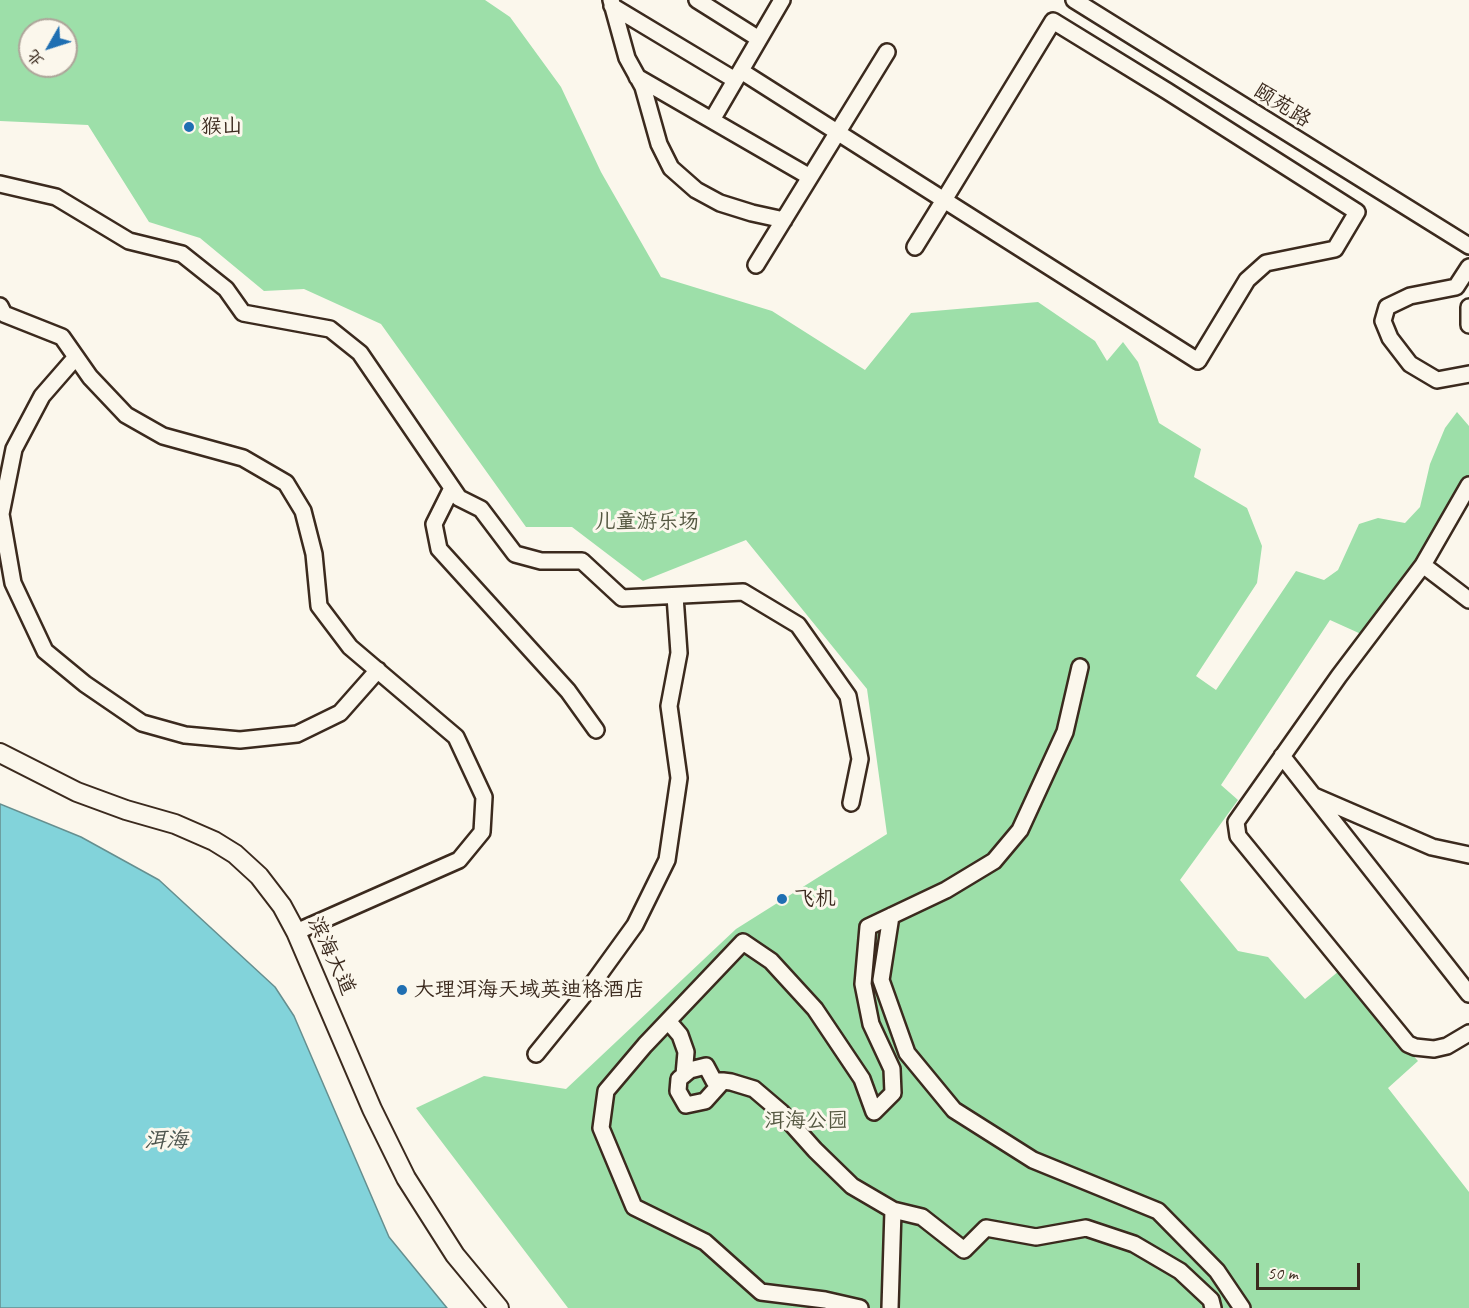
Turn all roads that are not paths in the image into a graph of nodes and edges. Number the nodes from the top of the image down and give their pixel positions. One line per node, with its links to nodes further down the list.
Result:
1 (697, 0): 5 (street)
2 (1074, 0): 7 (street, 颐苑路)
3 (779, 1): 5 (street)
4 (612, 3): 8 (street); 9 (street)
5 (759, 39): 9 (street)
6 (887, 52): 12 (street)
7 (1182, 68): 10 (street); 17 (street, 颐苑路)
8 (635, 75): 11 (street); 16 (street)
9 (738, 76): 11 (street); 12 (street)
10 (1167, 91): 15 (street); 15 (street)
11 (712, 120): 13 (street)
12 (838, 132): 13 (street); 15 (street)
13 (810, 177): 16 (street)
14 (0, 184): 27 (street)
15 (944, 200): 18 (street)
16 (784, 220): 19 (street)
17 (1469, 246)
18 (915, 247)
19 (756, 265)
20 (1469, 267): 25 (street)
21 (1469, 307): 23 (street)
22 (1, 312): 24 (street)
23 (1469, 325)
24 (76, 357): 32 (street); 32 (street)
25 (1469, 374)
26 (1469, 484): 28 (street)
27 (452, 488): 29 (street); 33 (street)
28 (1423, 564): 30 (street); 35 (street)
29 (675, 596): 37 (street); 44 (street)
30 (1469, 600)
31 (1080, 667): 39 (street)
32 (378, 670): 40 (street)
33 (596, 730)
34 (0, 753): 40 (main road, 滨海大道)
35 (1282, 756): 36 (street); 43 (street)
36 (1311, 795): 38 (street); 41 (street)
37 (851, 803)
38 (1469, 855)
39 (891, 916): 42 (street); 52 (street)
40 (297, 932): 48 (main road, 滨海大道)
41 (1469, 994)
42 (668, 1021): 45 (street); 49 (street)
43 (1469, 1033)
44 (536, 1054)
45 (684, 1075): 46 (street); 46 (street)
46 (723, 1081): 47 (street)
47 (893, 1210): 50 (street); 51 (street)
48 (497, 1307)
49 (860, 1308)
50 (890, 1308)
51 (1213, 1308)
52 (1242, 1308)

